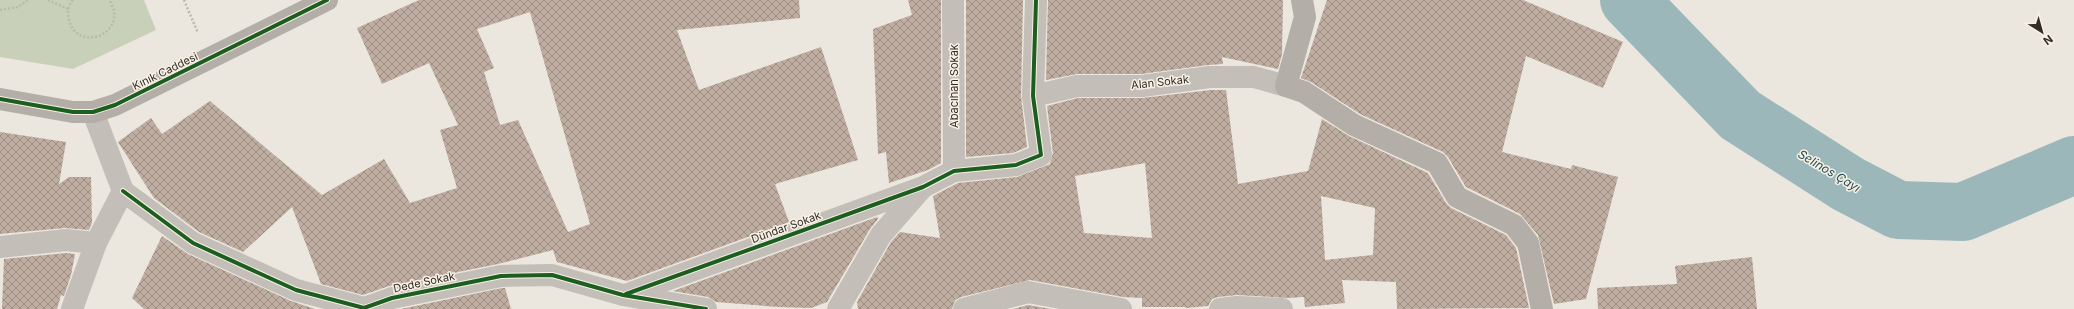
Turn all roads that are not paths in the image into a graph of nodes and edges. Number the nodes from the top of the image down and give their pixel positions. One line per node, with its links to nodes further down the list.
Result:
1 (327, 0): 8 (main road, Kınık Caddesi)
2 (953, 0): 9 (street, Abacıhan Sokak)
3 (1036, 0): 6 (street)
4 (1302, 0): 5 (main road)
5 (1286, 86): 6 (street, Alan Sokak); 24 (main road)
6 (1033, 96): 9 (street)
7 (0, 99): 8 (main road, Kınık Caddesi)
8 (93, 112): 11 (street)
9 (954, 171): 10 (street, Dündar Sokak)
10 (923, 187): 14 (street, Dündar Sokak); 19 (street)
11 (123, 190): 12 (street); 16 (street, Dede Sokak)
12 (96, 243): 13 (street); 17 (street)
13 (0, 247)
14 (623, 295): 16 (street, Dede Sokak); 18 (street, Dede Sokak)
15 (1072, 305): 20 (street); 21 (street)
16 (365, 308)
17 (72, 309)
18 (706, 309)
19 (838, 309)
20 (964, 309)
21 (1121, 309)
22 (1220, 309): 23 (street)
23 (1282, 309)
24 (1542, 309)

